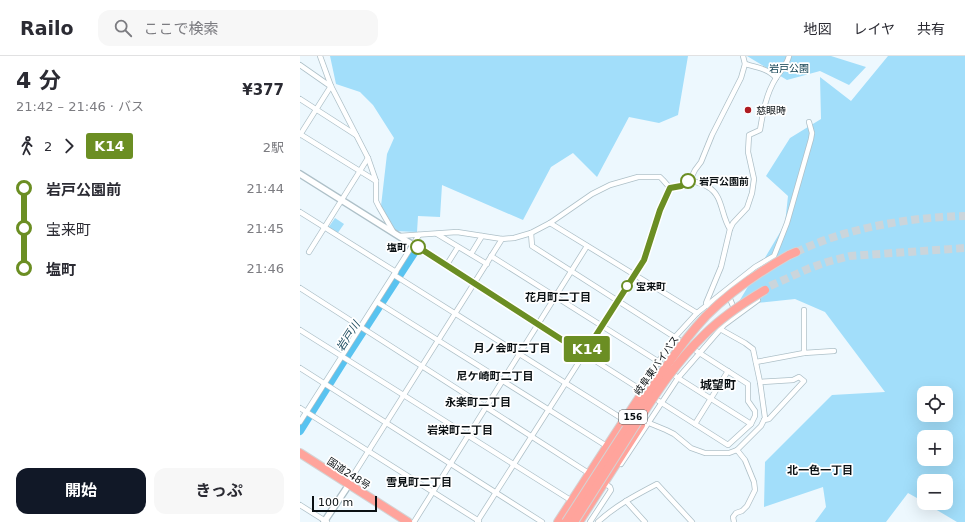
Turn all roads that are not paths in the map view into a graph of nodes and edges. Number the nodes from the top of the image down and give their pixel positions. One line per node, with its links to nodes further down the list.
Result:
1 (320, 56): 7 (street)
2 (744, 56): 4 (street)
3 (789, 56): 6 (street)
4 (745, 64): 6 (street); 16 (street)
5 (300, 65): 7 (street)
6 (776, 78): 23 (street)
7 (331, 86): 9 (street); 12 (street)
8 (300, 99): 9 (street)
9 (316, 109): 11 (street); 12 (street)
10 (810, 122): 45 (street)
11 (300, 134): 14 (street)
12 (356, 135): 13 (street)
13 (368, 158): 14 (street); 17 (street)
14 (360, 172): 17 (street); 19 (street)
15 (300, 174): 19 (street)
16 (690, 180): 18 (street); 23 (street)
17 (376, 181): 24 (street)
18 (670, 188): 21 (street); 41 (street)
19 (342, 200): 22 (street); 24 (street)
20 (300, 212): 22 (street)
21 (550, 223): 26 (street); 31 (street)
22 (325, 227): 33 (street); 40 (street)
23 (730, 229): 50 (street)
24 (397, 234): 27 (street); 30 (street)
25 (437, 234): 27 (street); 28 (street); 32 (street)
26 (531, 234): 29 (street); 39 (street)
27 (419, 235): 30 (street)
28 (482, 236): 29 (street); 35 (street)
29 (502, 239): 36 (street)
30 (413, 244): 38 (street); 40 (street)
31 (587, 246): 39 (street); 41 (street)
32 (458, 247): 35 (street); 38 (street)
33 (309, 252)
34 (792, 253): 55 (highway, 岐阜東バイパス / 156, bridge)
35 (471, 254): 37 (street)
36 (492, 256): 37 (street); 46 (street)
37 (487, 264): 42 (street)
38 (446, 266): 42 (street)
39 (571, 271): 46 (street); 48 (street)
40 (395, 274): 49 (street); 53 (street)
41 (634, 276): 48 (street); 52 (street)
42 (474, 283): 53 (street); 56 (street)
43 (300, 288): 58 (street)
44 (767, 288): 61 (highway, 岐阜東バイパス / 156, bridge)
45 (727, 290): 50 (street); 54 (street)
46 (555, 296): 56 (street); 57 (street)
47 (758, 300): 54 (street)
48 (617, 301): 57 (street); 62 (street)
49 (378, 302): 58 (street); 63 (street)
50 (708, 306): 52 (street)
51 (804, 310): 66 (street)
52 (697, 313): 62 (street)
53 (456, 314): 63 (street); 67 (street)
54 (737, 315): 59 (street)
55 (707, 316): 88 (highway, 156, bridge); 119 (highway, 岐阜東バイパス / 156, bridge)
56 (538, 324): 67 (street); 68 (street)
57 (602, 326): 68 (street); 70 (street)
58 (361, 327): 69 (street); 72 (street)
59 (720, 329): 65 (street); 71 (street)
60 (300, 330): 69 (street)
61 (703, 336): 92 (highway, 156, bridge); 120 (highway, 岐阜東バイパス / 156, bridge)
62 (675, 337): 65 (street); 70 (street)
63 (438, 340): 72 (street); 76 (street)
64 (834, 350): 66 (street)
65 (700, 353): 74 (street); 75 (street)
66 (804, 353): 71 (street)
67 (519, 354): 76 (street); 78 (street)
68 (584, 354): 78 (street); 80 (street)
69 (343, 357): 79 (street); 81 (street)
70 (658, 362): 75 (street); 80 (street)
71 (756, 362): 77 (street)
72 (422, 366): 81 (street); 84 (street)
73 (300, 368): 79 (street)
74 (728, 371): 82 (street); 94 (street)
75 (678, 378): 82 (street); 83 (street)
76 (502, 381): 84 (street); 86 (street)
77 (760, 382): 89 (street); 89 (street)
78 (566, 383): 86 (street); 88 (street)
79 (325, 384): 87 (street); 91 (street)
80 (640, 389): 83 (street); 88 (street)
81 (404, 396): 91 (street); 95 (street)
82 (711, 399): 93 (street); 94 (street)
83 (662, 403): 92 (street); 93 (street)
84 (486, 407): 95 (street); 96 (street)
85 (300, 408): 87 (street)
86 (549, 410): 96 (street); 97 (street)
87 (307, 412): 90 (street); 99 (street)
88 (622, 420): 92 (street); 97 (street); 104 (highway, 156)
89 (764, 420): 98 (street)
90 (300, 422)
91 (387, 423): 99 (street); 102 (street)
92 (645, 424): 98 (street); 105 (highway, 156)
93 (695, 424): 94 (street)
94 (751, 424)
95 (468, 436): 102 (street); 103 (street)
96 (532, 436): 103 (street); 104 (street)
97 (604, 444): 104 (street)
98 (737, 450): 126 (street)
99 (369, 452): 106 (street); 107 (street)
100 (300, 453): 106 (highway, 国道248号)
101 (300, 459): 106 (highway, 国道248号)
102 (450, 464): 107 (street); 108 (street)
103 (514, 465): 108 (street); 109 (street)
104 (590, 473): 105 (street); 109 (highway, 156)
105 (604, 483): 121 (highway, 156); 122 (street)
106 (347, 486): 112 (street); 113 (highway, 国道248号); 114 (highway, 国道248号)
107 (433, 492): 115 (street); 116 (street)
108 (496, 493): 116 (street); 117 (street)
109 (572, 501): 118 (highway, 156)
110 (626, 501): 123 (street); 124 (street); 125 (street)
111 (300, 505): 112 (street)
112 (325, 522)
113 (398, 522)
114 (408, 522)
115 (414, 522)
116 (479, 522)
117 (542, 522)
118 (558, 522)
119 (566, 522)
120 (574, 522)
121 (579, 522)
122 (590, 522)
123 (598, 522)
124 (645, 522)
125 (692, 522)
126 (734, 522)

